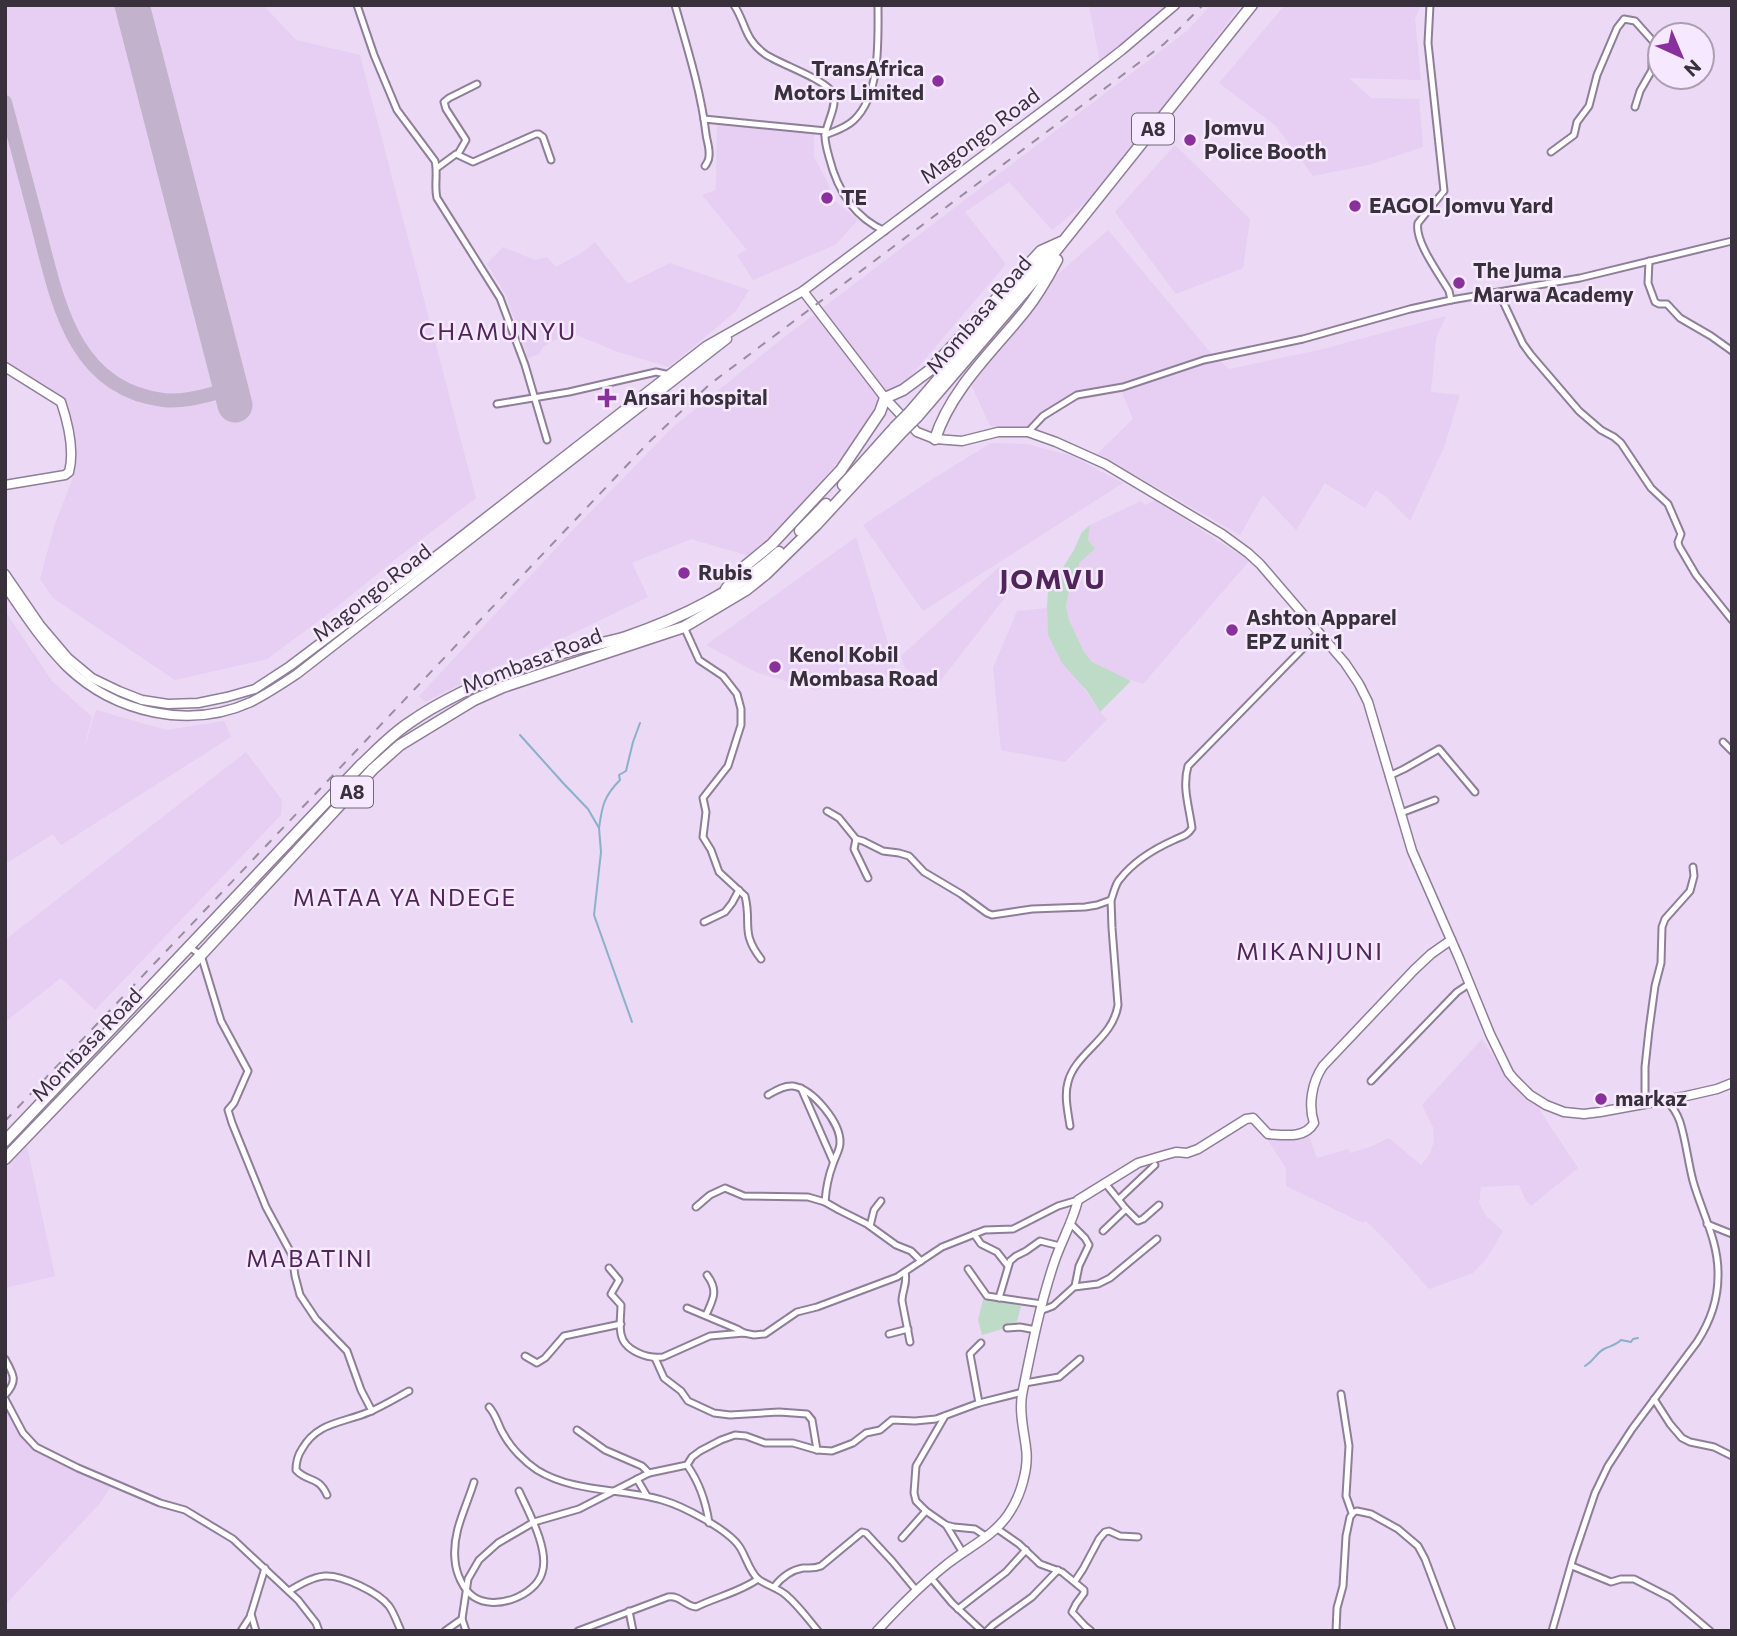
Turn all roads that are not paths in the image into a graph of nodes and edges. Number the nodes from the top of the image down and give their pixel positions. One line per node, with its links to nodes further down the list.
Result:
1 (357, 5): 18 (street)
2 (675, 5): 12 (street)
3 (734, 5): 13 (street)
4 (878, 5): 13 (street)
5 (1175, 5): 19 (main road, Magongo Road)
6 (1252, 5): 20 (highway, Mombasa Road / A8)
7 (1430, 5): 25 (street)
8 (1646, 34): 14 (street)
9 (1646, 80): 11 (street)
10 (477, 84): 15 (street)
11 (1635, 107)
12 (704, 119): 13 (street); 17 (street)
13 (825, 133): 19 (street)
14 (1551, 152)
15 (458, 154): 16 (street); 18 (street)
16 (551, 160)
17 (705, 166)
18 (437, 168): 30 (street)
19 (885, 231): 23 (main road, Magongo Road)
20 (1064, 240): 31 (highway); 34 (highway); 37 (highway, Mombasa Road / A8, bridge)
21 (1732, 241): 22 (street)
22 (1649, 261): 24 (street); 27 (street)
23 (803, 291): 26 (main road, Magongo Road); 31 (main road)
24 (1499, 293): 25 (street); 41 (street)
25 (1451, 300): 33 (street)
26 (748, 323): 29 (main road, Magongo Road); 45 (main road, Magongo Road)
27 (1732, 351)
28 (5, 367): 36 (main road)
29 (670, 375): 30 (street); 44 (main road, Magongo Road)
30 (534, 398): 32 (street); 35 (street)
31 (885, 398): 34 (main road); 40 (highway)
32 (497, 404)
33 (1028, 432): 34 (main road); 43 (main road)
34 (935, 439)
35 (547, 440)
36 (5, 485)
37 (840, 494): 40 (highway, Mombasa Road / A8); 42 (highway, Mombasa Road / A8)
38 (5, 574): 44 (main road, Magongo Road)
39 (5, 586): 45 (main road, Magongo Road)
40 (722, 594): 60 (highway, Mombasa Road / A8)
41 (1732, 621)
42 (684, 627): 56 (street); 61 (highway, Mombasa Road / A8)
43 (1319, 632): 48 (main road); 57 (street)
44 (290, 666): 45 (main road)
45 (296, 674)
46 (1723, 742): 47 (street)
47 (1732, 751)
48 (1389, 776): 49 (street); 52 (main road)
49 (1475, 792)
50 (1434, 800): 52 (street)
51 (827, 811): 53 (street)
52 (1401, 813): 59 (main road)
53 (856, 839): 55 (street); 57 (street)
54 (1693, 867): 69 (street)
55 (868, 878)
56 (739, 890): 58 (street); 62 (street)
57 (1111, 900): 70 (street)
58 (704, 922)
59 (1451, 940): 63 (main road); 75 (main road)
60 (189, 947): 61 (street); 71 (highway, Mombasa Road / A8)
61 (201, 955): 72 (highway, Mombasa Road / A8); 121 (street)
62 (761, 958)
63 (1469, 984): 64 (street); 69 (main road)
64 (1371, 1082)
65 (1732, 1083): 68 (main road)
66 (801, 1088): 67 (street); 73 (street); 73 (street)
67 (768, 1095)
68 (1666, 1100): 69 (main road); 84 (street)
69 (1645, 1103)
70 (1069, 1126)
71 (5, 1141)
72 (5, 1159)
73 (833, 1161): 79 (street)
74 (1155, 1166): 76 (street)
75 (1105, 1183): 76 (street); 77 (main road)
76 (1118, 1199): 82 (street)
77 (1078, 1200): 83 (main road); 87 (street)
78 (881, 1201): 85 (street)
79 (825, 1202): 81 (street); 85 (street)
80 (1159, 1205): 82 (street)
81 (696, 1207)
82 (1126, 1209): 86 (street)
83 (1070, 1223): 90 (main road); 97 (street)
84 (1707, 1224): 88 (street); 118 (street)
85 (870, 1226): 91 (street)
86 (1103, 1231)
87 (974, 1234): 91 (street); 92 (street)
88 (1732, 1234)
89 (1157, 1239): 97 (street)
90 (1060, 1246): 92 (street); 99 (main road)
91 (921, 1261): 95 (street)
92 (1008, 1266): 98 (street)
93 (609, 1268): 102 (street)
94 (968, 1269): 98 (street)
95 (905, 1272): 104 (street); 106 (street)
96 (707, 1275): 101 (street)
97 (1075, 1286): 99 (street)
98 (999, 1298): 99 (street)
99 (1041, 1307): 105 (main road)
100 (687, 1308): 101 (street)
101 (706, 1315): 106 (street)
102 (621, 1324): 110 (street); 111 (street)
103 (1007, 1328): 105 (street)
104 (908, 1329): 107 (street); 108 (street)
105 (1036, 1330): 114 (main road)
106 (744, 1333): 111 (street)
107 (888, 1335)
108 (910, 1342)
109 (981, 1343): 119 (street)
110 (525, 1356)
111 (655, 1358): 124 (street)
112 (5, 1359): 117 (street)
113 (1080, 1359): 114 (street)
114 (1024, 1388): 119 (street); 139 (main road)
115 (409, 1391): 121 (street)
116 (1342, 1394): 135 (street)
117 (5, 1397): 146 (street)
118 (1654, 1399): 125 (street); 145 (street)
119 (979, 1403): 122 (street)
120 (489, 1407): 131 (street)
121 (372, 1411): 132 (street)
122 (945, 1416): 124 (street); 134 (street)
123 (577, 1430): 127 (street)
124 (817, 1450): 126 (street)
125 (1732, 1456)
126 (687, 1465): 127 (street); 137 (street)
127 (649, 1473): 128 (street)
128 (637, 1479): 131 (street); 133 (street)
129 (474, 1482): 152 (street)
130 (519, 1491): 136 (street)
131 (614, 1491): 133 (street); 136 (street)
132 (327, 1495)
133 (647, 1496): 137 (street)
134 (926, 1511): 138 (street); 142 (street)
135 (1352, 1514): 171 (street); 172 (street)
136 (534, 1522): 152 (street); 152 (street)
137 (709, 1523): 148 (street)
138 (946, 1525): 140 (street); 144 (street)
139 (996, 1528): 140 (main road); 143 (street)
140 (986, 1537): 144 (main road)
141 (1138, 1537): 150 (street)
142 (902, 1538)
143 (1026, 1550): 147 (street); 155 (street)
144 (963, 1553): 149 (main road)
145 (1572, 1566): 173 (street); 174 (street)
146 (265, 1568): 154 (street); 157 (street)
147 (1058, 1570): 150 (street); 169 (street)
148 (758, 1578): 151 (street); 156 (street)
149 (932, 1578): 153 (main road); 155 (street)
150 (1075, 1581): 170 (street)
151 (774, 1587): 153 (street); 167 (street)
152 (466, 1588): 158 (street)
153 (916, 1590): 168 (main road)
154 (289, 1591): 161 (street); 162 (street)
155 (958, 1609): 169 (street)
156 (629, 1611): 165 (street); 166 (street)
157 (251, 1614): 159 (street); 160 (street)
158 (462, 1619): 163 (street); 164 (street)
159 (241, 1631)
160 (256, 1631)
161 (319, 1631)
162 (401, 1631)
163 (444, 1631)
164 (466, 1631)
165 (578, 1631)
166 (633, 1631)
167 (818, 1631)
168 (877, 1631)
169 (984, 1631)
170 (1091, 1631)
171 (1336, 1631)
172 (1452, 1631)
173 (1552, 1631)
174 (1710, 1631)

